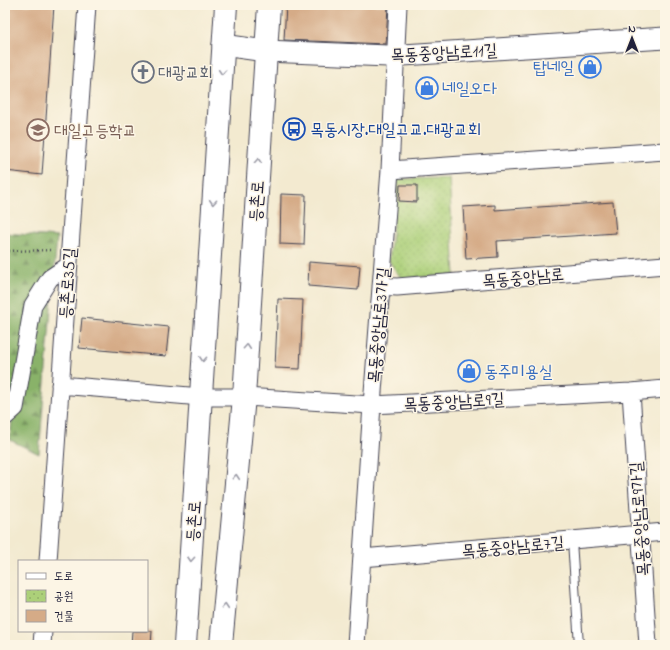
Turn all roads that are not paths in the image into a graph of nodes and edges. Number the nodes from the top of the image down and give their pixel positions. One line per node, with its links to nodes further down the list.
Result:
1 (87, 5): 11 (street, 등촌로35길)
2 (226, 5): 6 (main road, 등촌로)
3 (269, 5): 7 (main road, 등촌로)
4 (398, 5): 8 (street, 목동중앙남로3가길)
5 (665, 38): 8 (street, 목동중앙남로11길)
6 (223, 45): 7 (street, 목동중앙남로11길); 17 (main road, 등촌로, one-way to 17)
7 (265, 51): 8 (street, 목동중앙남로11길); 18 (main road, 등촌로, one-way to 7)
8 (396, 55): 10 (street, 목동중앙남로3가길)
9 (665, 151): 10 (street)
10 (390, 170): 13 (street, 목동중앙남로3가길)
11 (69, 258): 14 (street, 등촌로35길); 20 (street)
12 (665, 265): 13 (street, 목동중앙남로)
13 (381, 286): 19 (street, 목동중앙남로3가길)
14 (60, 385): 17 (street); 25 (street, 등촌로35길)
15 (665, 389): 16 (street, 목동중앙남로9길)
16 (631, 392): 19 (street, 목동중앙남로9길); 22 (street, 목동중앙남로9가길)
17 (201, 397): 18 (street); 28 (main road, 등촌로, one-way to 28)
18 (244, 397): 19 (street, 목동중앙남로9길); 29 (main road, 등촌로, one-way to 18)
19 (372, 405): 24 (street, 목동중앙남로3가길)
20 (5, 417)
21 (665, 532): 22 (street, 목동중앙남로7길)
22 (641, 535): 23 (street, 목동중앙남로7길); 32 (street, 목동중앙남로9가길)
23 (572, 541): 24 (street, 목동중앙남로7길); 31 (lane)
24 (362, 558): 30 (street, 목동중앙남로3가길)
25 (48, 560)
26 (43, 632): 27 (street)
27 (42, 645)
28 (185, 645)
29 (221, 645)
30 (356, 645)
31 (580, 645)
32 (648, 645)

